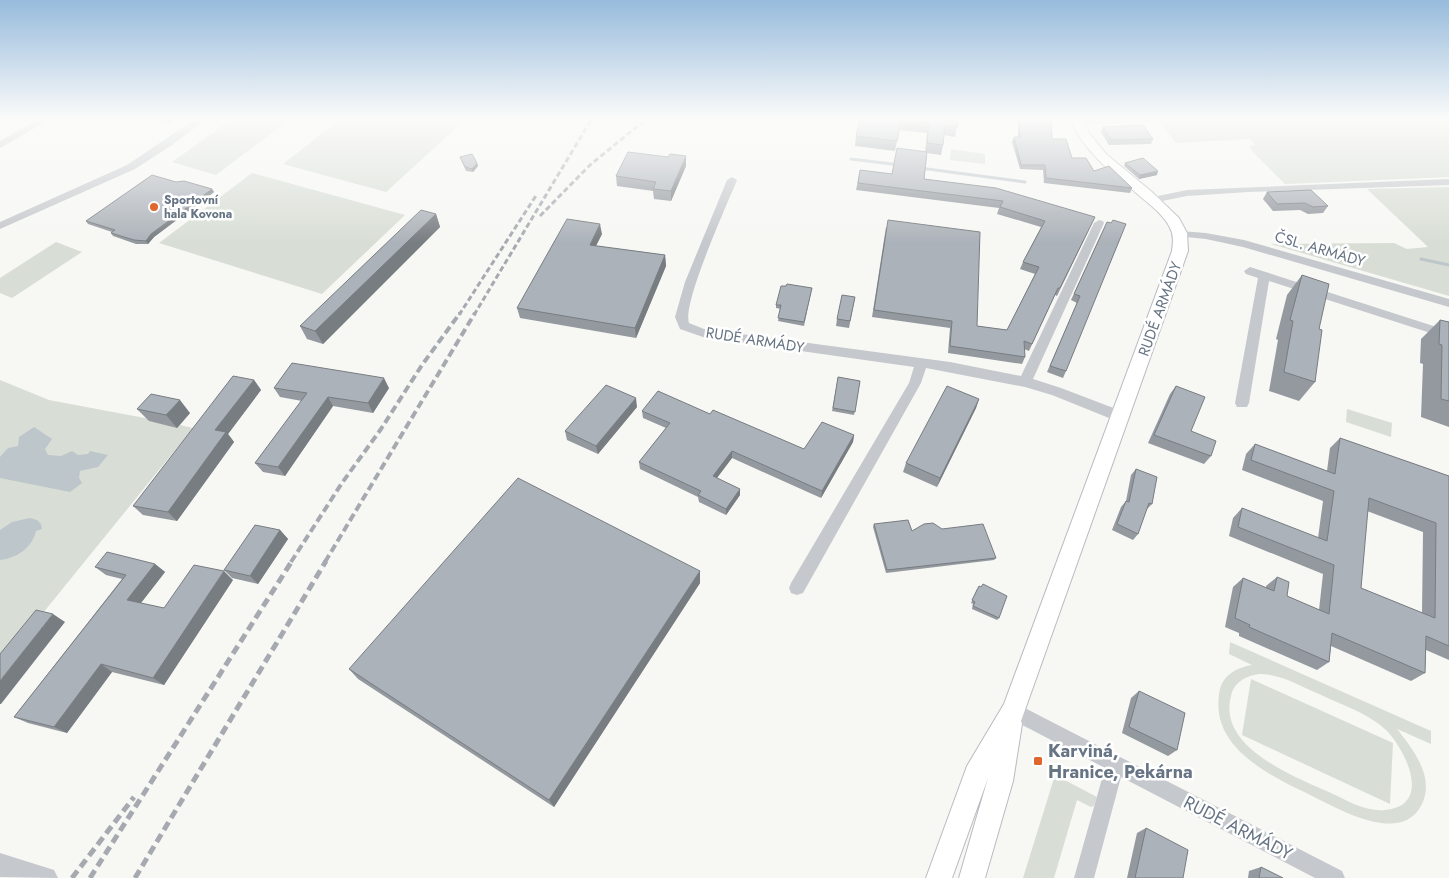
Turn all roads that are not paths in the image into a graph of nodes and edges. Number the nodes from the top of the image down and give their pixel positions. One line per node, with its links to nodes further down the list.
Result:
1 (141, 161): 7 (street)
2 (1107, 161): 5 (main road)
3 (732, 180): 13 (street, RUDÉ ARMÁDY)
4 (1449, 182): 5 (street)
5 (1152, 200): 8 (main road)
6 (1099, 224): 14 (street)
7 (0, 226)
8 (1180, 234): 11 (street, ČSL. ARMÁDY); 16 (main road, RUDÉ ARMÁDY)
9 (1250, 271): 10 (street)
10 (1264, 276): 12 (street); 15 (street)
11 (1449, 303)
12 (1449, 335)
13 (921, 365): 14 (street, RUDÉ ARMÁDY); 17 (street)
14 (1025, 382): 16 (street, RUDÉ ARMÁDY)
15 (1242, 403)
16 (1119, 416): 18 (main road, RUDÉ ARMÁDY)
17 (797, 588)
18 (1012, 711): 19 (street, RUDÉ ARMÁDY); 22 (main road, RUDÉ ARMÁDY); 23 (main road, RUDÉ ARMÁDY)
19 (1115, 764): 24 (street); 25 (street, RUDÉ ARMÁDY)
20 (10, 868): 21 (street)
21 (46, 878)
22 (939, 878)
23 (972, 878)
24 (1084, 878)
25 (1335, 878)

